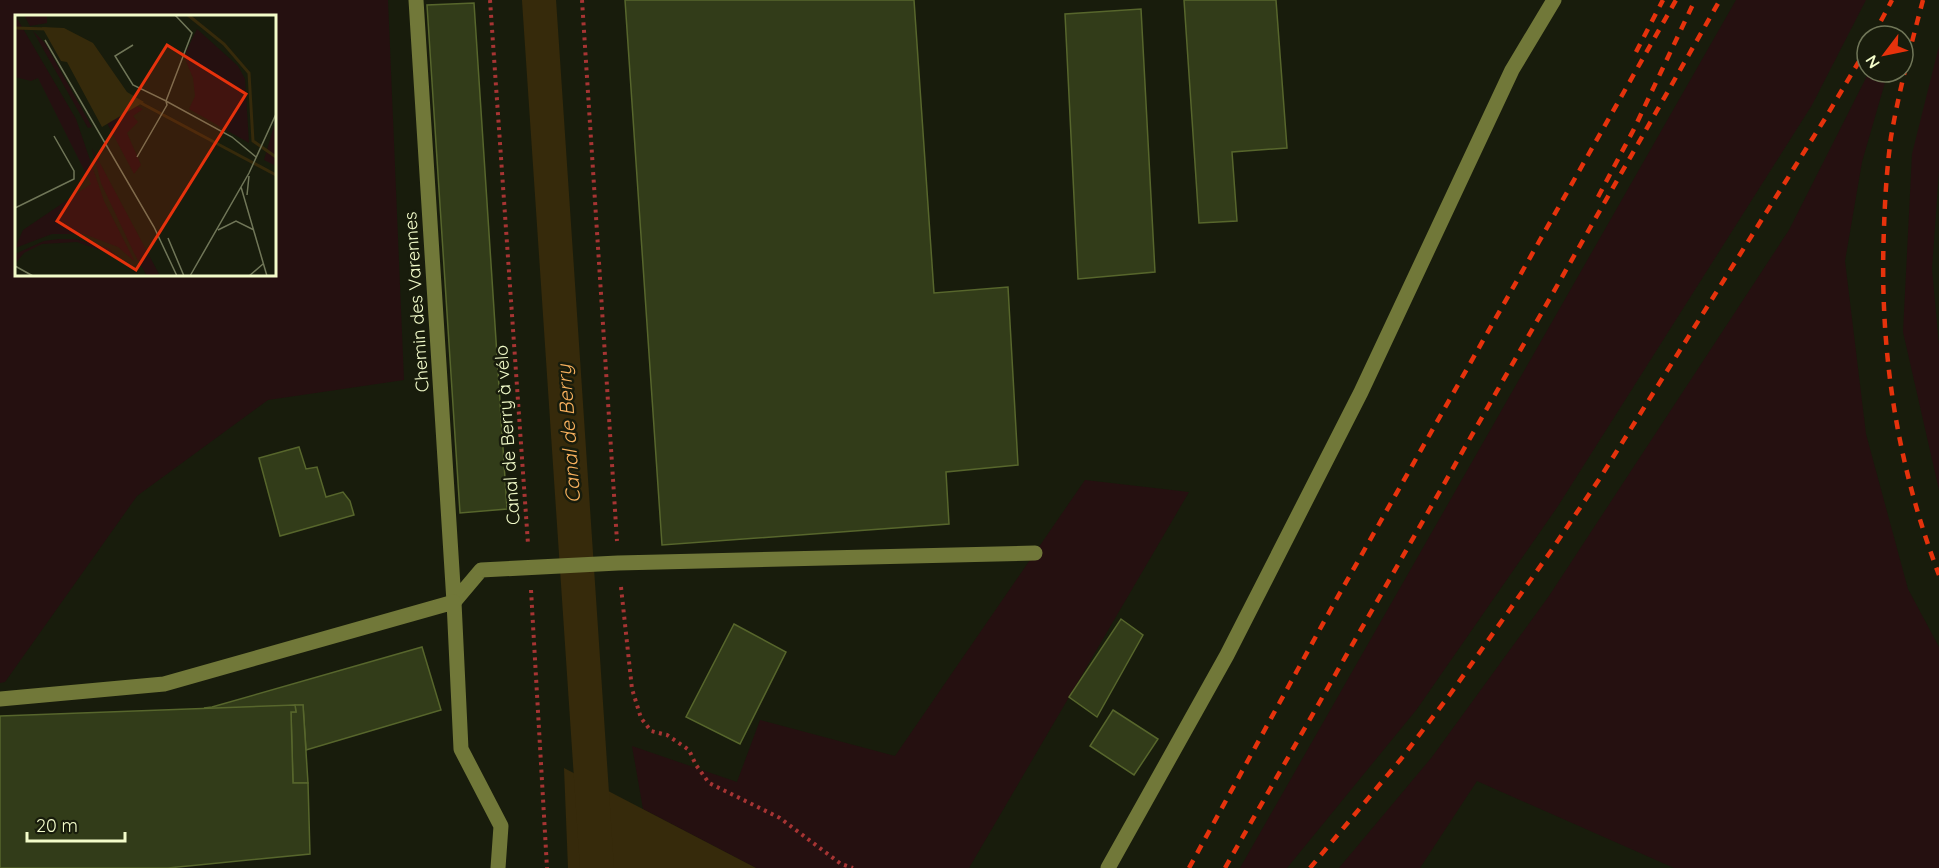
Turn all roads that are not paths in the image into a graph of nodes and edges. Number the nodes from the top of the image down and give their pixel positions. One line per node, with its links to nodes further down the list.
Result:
1 (416, 0): 4 (street, Chemin des Varennes)
2 (1554, 0): 7 (street)
3 (1035, 554): 4 (street)
4 (454, 602): 5 (street); 6 (street, Chemin des Varennes)
5 (0, 699)
6 (498, 868)
7 (1108, 868)

